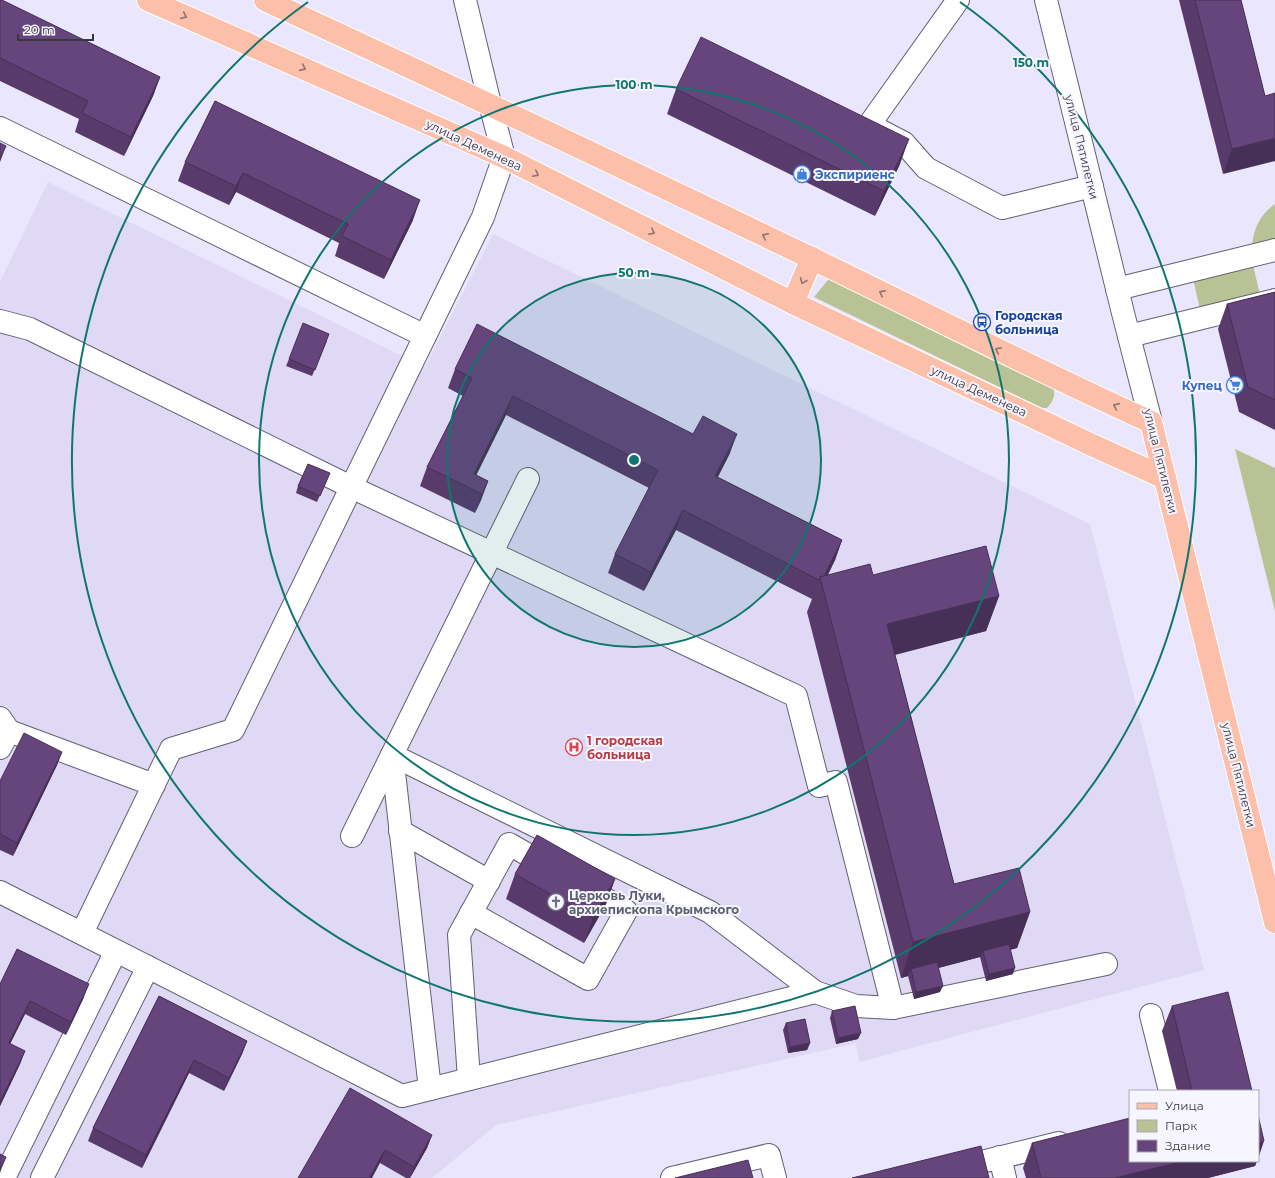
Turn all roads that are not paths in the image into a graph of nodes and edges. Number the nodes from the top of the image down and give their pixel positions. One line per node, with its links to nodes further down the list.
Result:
1 (148, 0): 8 (main road, улица Деменева, one-way to 8)
2 (265, 0): 6 (main road)
3 (465, 0): 6 (street)
4 (958, 0): 9 (street)
5 (1046, 0): 9 (street, улица Пятилетки)
6 (490, 104): 8 (street); 11 (main road, one-way to 6)
7 (0, 128): 16 (street)
8 (504, 157): 14 (main road, улица Деменева, one-way to 14); 16 (street)
9 (1092, 186): 12 (street, улица Пятилетки)
10 (1275, 250): 12 (street)
11 (812, 258): 14 (main road, one-way to 14); 18 (main road, one-way to 11)
12 (1117, 289): 17 (street, улица Пятилетки)
13 (1275, 300): 17 (street)
14 (793, 304): 19 (main road, улица Деменева)
15 (0, 321): 21 (street)
16 (425, 336): 21 (street)
17 (1129, 336): 18 (street, улица Пятилетки)
18 (1151, 422): 19 (main road, улица Пятилетки)
19 (1165, 478): 31 (main road, улица Пятилетки)
20 (528, 479): 22 (street)
21 (351, 487): 22 (street); 25 (street)
22 (492, 553): 24 (street); 37 (street)
23 (3, 732): 25 (street)
24 (392, 755): 26 (street); 27 (street); 36 (street)
25 (154, 785): 32 (street)
26 (400, 831): 28 (street); 40 (street)
27 (352, 836)
28 (489, 881): 30 (street); 30 (street)
29 (0, 892): 32 (street)
30 (471, 913): 39 (street)
31 (1275, 922)
32 (82, 933): 33 (street)
33 (116, 951): 35 (street); 44 (street)
34 (1106, 964): 37 (street)
35 (148, 967): 40 (street); 45 (street)
36 (815, 992): 37 (street); 39 (street)
37 (893, 1008)
38 (1151, 1015): 41 (street)
39 (469, 1079): 40 (street)
40 (430, 1089)
41 (1170, 1090)
42 (1076, 1138): 43 (street)
43 (1000, 1157): 48 (street); 49 (street)
44 (4, 1178)
45 (42, 1178)
46 (672, 1178): 47 (street)
47 (775, 1178)
48 (916, 1178)
49 (1005, 1178)

